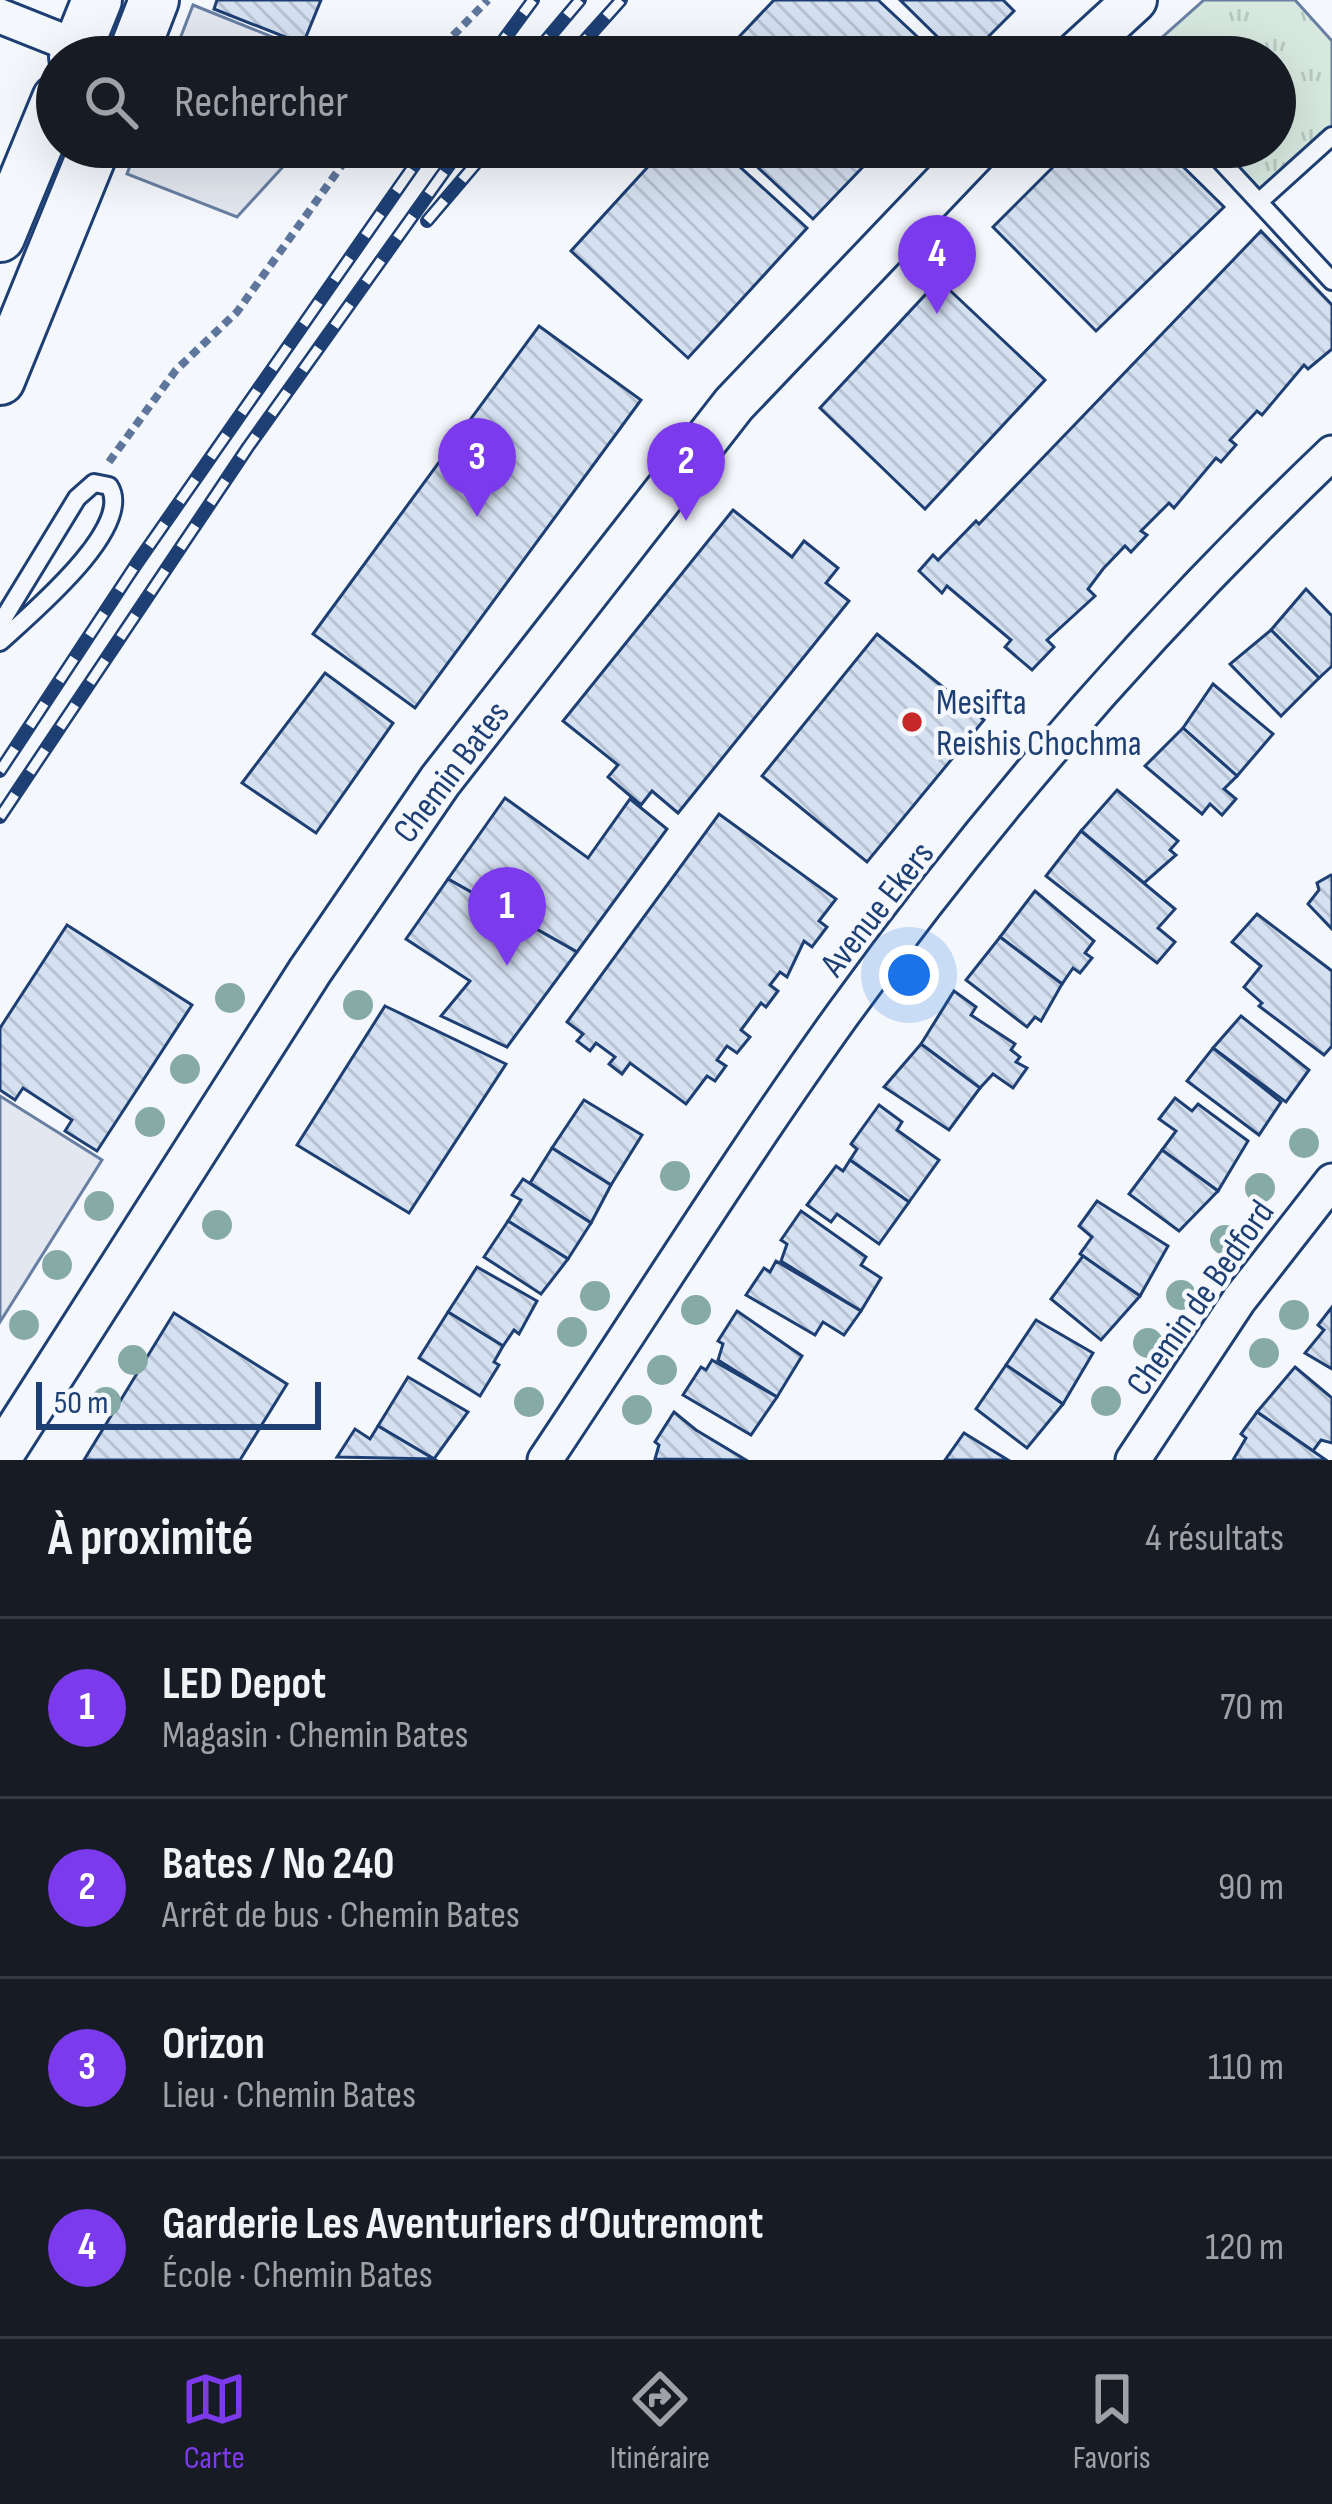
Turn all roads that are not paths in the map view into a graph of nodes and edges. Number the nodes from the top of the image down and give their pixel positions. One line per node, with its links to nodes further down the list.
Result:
1 (97, 0): 6 (main road)
2 (154, 0): 7 (main road)
3 (1135, 0): 8 (street)
4 (0, 16): 5 (street)
5 (45, 36)
6 (89, 36)
7 (140, 36)
8 (1106, 36)
9 (1332, 136): 14 (lane)
10 (36, 149): 15 (main road)
11 (86, 168): 17 (main road)
12 (959, 168): 22 (street, Chemin Bates)
13 (1229, 168): 14 (lane)
14 (1261, 200): 16 (lane)
15 (0, 237)
16 (1332, 281)
17 (0, 380)
18 (1332, 453): 23 (street, Avenue Ekers)
19 (0, 625): 20 (lane)
20 (0, 642)
21 (1332, 1181): 24 (street, Chemin de Bedford)
22 (0, 1456)
23 (544, 1460)
24 (1133, 1460)

